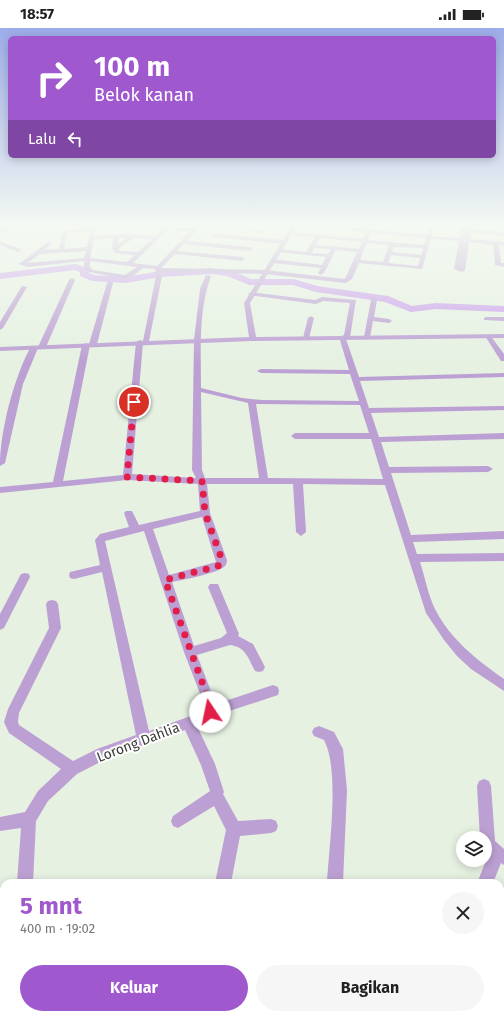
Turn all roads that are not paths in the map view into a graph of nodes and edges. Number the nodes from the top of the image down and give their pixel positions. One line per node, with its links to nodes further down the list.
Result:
1 (90, 270): 2 (street)
2 (136, 270)
3 (180, 270): 7 (street)
4 (199, 270): 8 (street)
5 (323, 270): 11 (street)
6 (353, 270): 11 (street)
7 (158, 271): 30 (street)
8 (235, 271): 9 (street)
9 (265, 272): 11 (street); 15 (street)
10 (208, 276): 29 (street)
11 (319, 278)
12 (72, 280): 32 (street)
13 (110, 283): 31 (street)
14 (24, 287): 22 (street)
15 (253, 291): 25 (street); 28 (street)
16 (374, 300): 18 (street)
17 (311, 318): 27 (street)
18 (370, 319): 21 (street); 26 (street)
19 (486, 319): 20 (street)
20 (504, 319)
21 (389, 321)
22 (0, 328)
23 (488, 336): 24 (street); 26 (street); 34 (street)
24 (504, 336)
25 (344, 337): 26 (street); 27 (street); 36 (street)
26 (367, 337)
27 (306, 338): 28 (street)
28 (253, 339): 29 (street)
29 (197, 340): 30 (street); 38 (street)
30 (143, 341): 31 (street); 49 (street)
31 (89, 345): 32 (street); 54 (street)
32 (38, 347): 33 (street); 46 (street)
33 (0, 349)
34 (504, 359)
35 (261, 371): 36 (street)
36 (354, 375): 37 (street); 40 (street)
37 (504, 375)
38 (197, 389): 39 (street); 50 (street)
39 (252, 401): 40 (street); 51 (street)
40 (363, 403): 42 (street)
41 (504, 408): 42 (street)
42 (366, 411): 45 (street)
43 (295, 436): 45 (street)
44 (504, 436): 45 (street)
45 (375, 438): 48 (street)
46 (0, 463)
47 (488, 469): 48 (street)
48 (386, 470): 53 (street)
49 (127, 477): 50 (street); 54 (street)
50 (202, 481): 51 (street); 57 (street)
51 (264, 482): 52 (street)
52 (298, 482): 53 (street); 59 (street)
53 (389, 482): 61 (street)
54 (57, 485): 55 (street)
55 (0, 490)
56 (129, 513): 58 (street)
57 (205, 513): 58 (street); 67 (street)
58 (141, 527): 64 (street); 67 (street)
59 (301, 532)
60 (504, 535): 61 (street)
61 (408, 539): 63 (street)
62 (504, 557): 63 (street)
63 (414, 558): 74 (street)
64 (106, 567): 65 (street); 79 (street)
65 (74, 575)
66 (25, 577): 70 (street)
67 (165, 580): 72 (street)
68 (214, 587): 71 (street)
69 (52, 604): 80 (street)
70 (0, 625)
71 (228, 640): 72 (street); 73 (street)
72 (190, 652): 76 (street)
73 (258, 667)
74 (504, 686)
75 (273, 691): 76 (street, Lorong Dahlia)
76 (210, 712): 77 (street, Lorong Dahlia)
77 (188, 722): 79 (street, Lorong Dahlia); 82 (street)
78 (319, 732): 91 (street)
79 (144, 739): 80 (street, Lorong Dahlia)
80 (72, 769): 83 (street, Lorong Dahlia)
81 (484, 786): 88 (street)
82 (216, 795): 84 (street); 87 (street)
83 (28, 819): 85 (street); 89 (street)
84 (178, 821)
85 (0, 824)
86 (271, 826): 87 (street)
87 (234, 828): 90 (street)
88 (500, 856): 92 (street)
89 (25, 879)
90 (224, 879)
91 (335, 879)
92 (487, 879)

